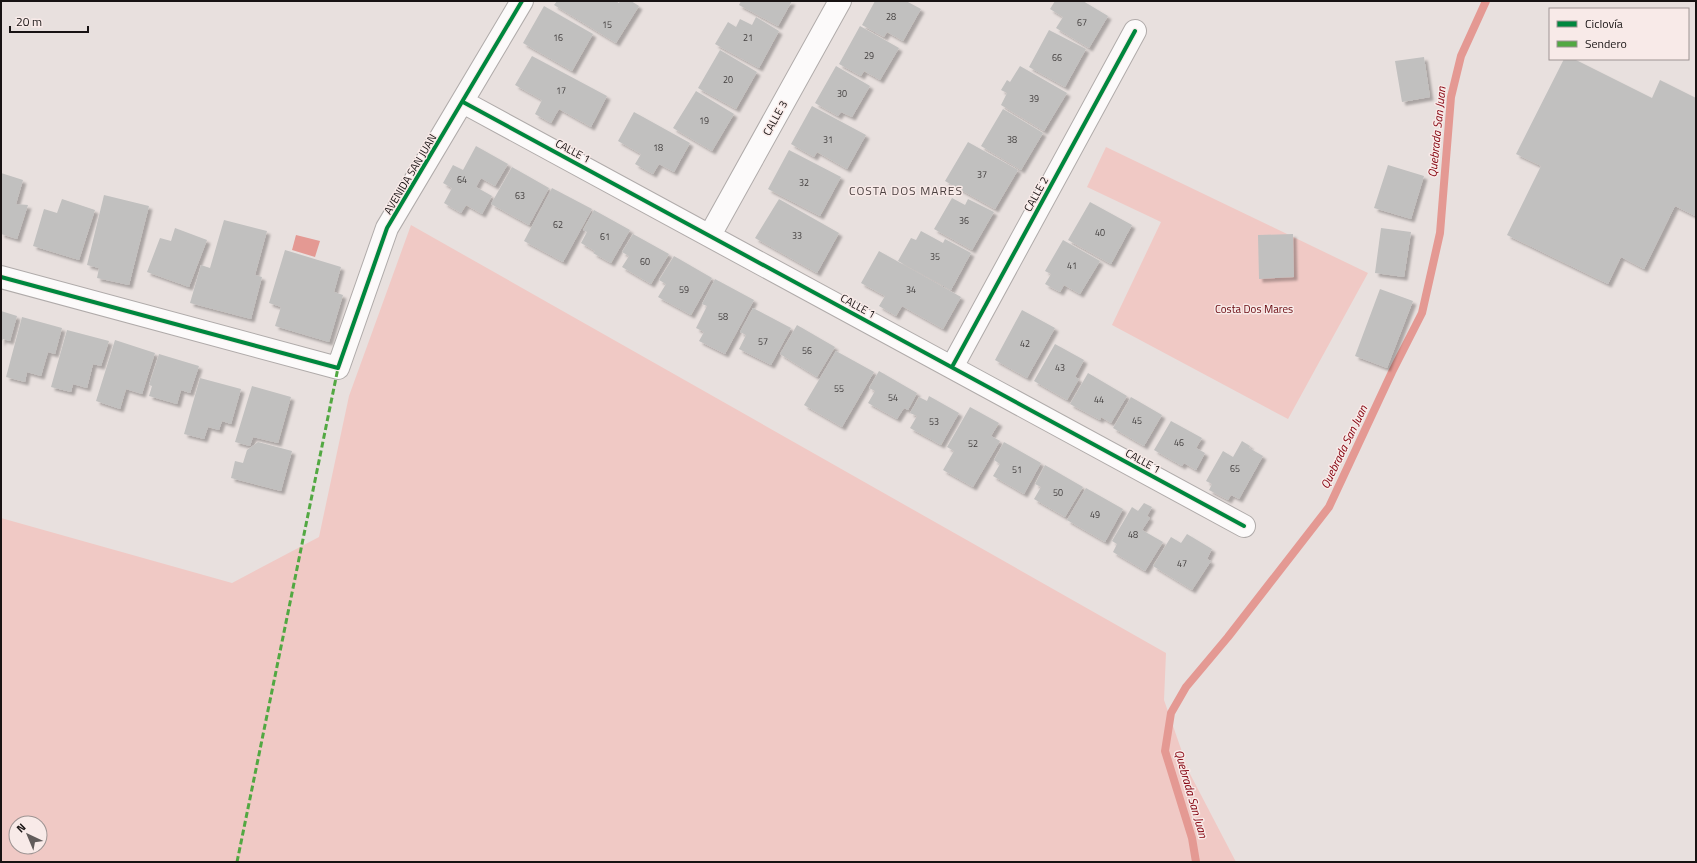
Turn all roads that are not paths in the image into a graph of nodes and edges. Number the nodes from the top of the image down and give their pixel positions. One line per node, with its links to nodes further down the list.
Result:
1 (522, 1): 4 (street, AVENIDA SAN JUAN)
2 (840, 1): 5 (street, CALLE 3)
3 (1135, 30): 7 (street, CALLE 2)
4 (464, 102): 5 (street, CALLE 1); 6 (street, AVENIDA SAN JUAN)
5 (710, 235): 7 (street, CALLE 1)
6 (1, 277)
7 (952, 367): 8 (street, CALLE 1)
8 (1244, 526)

